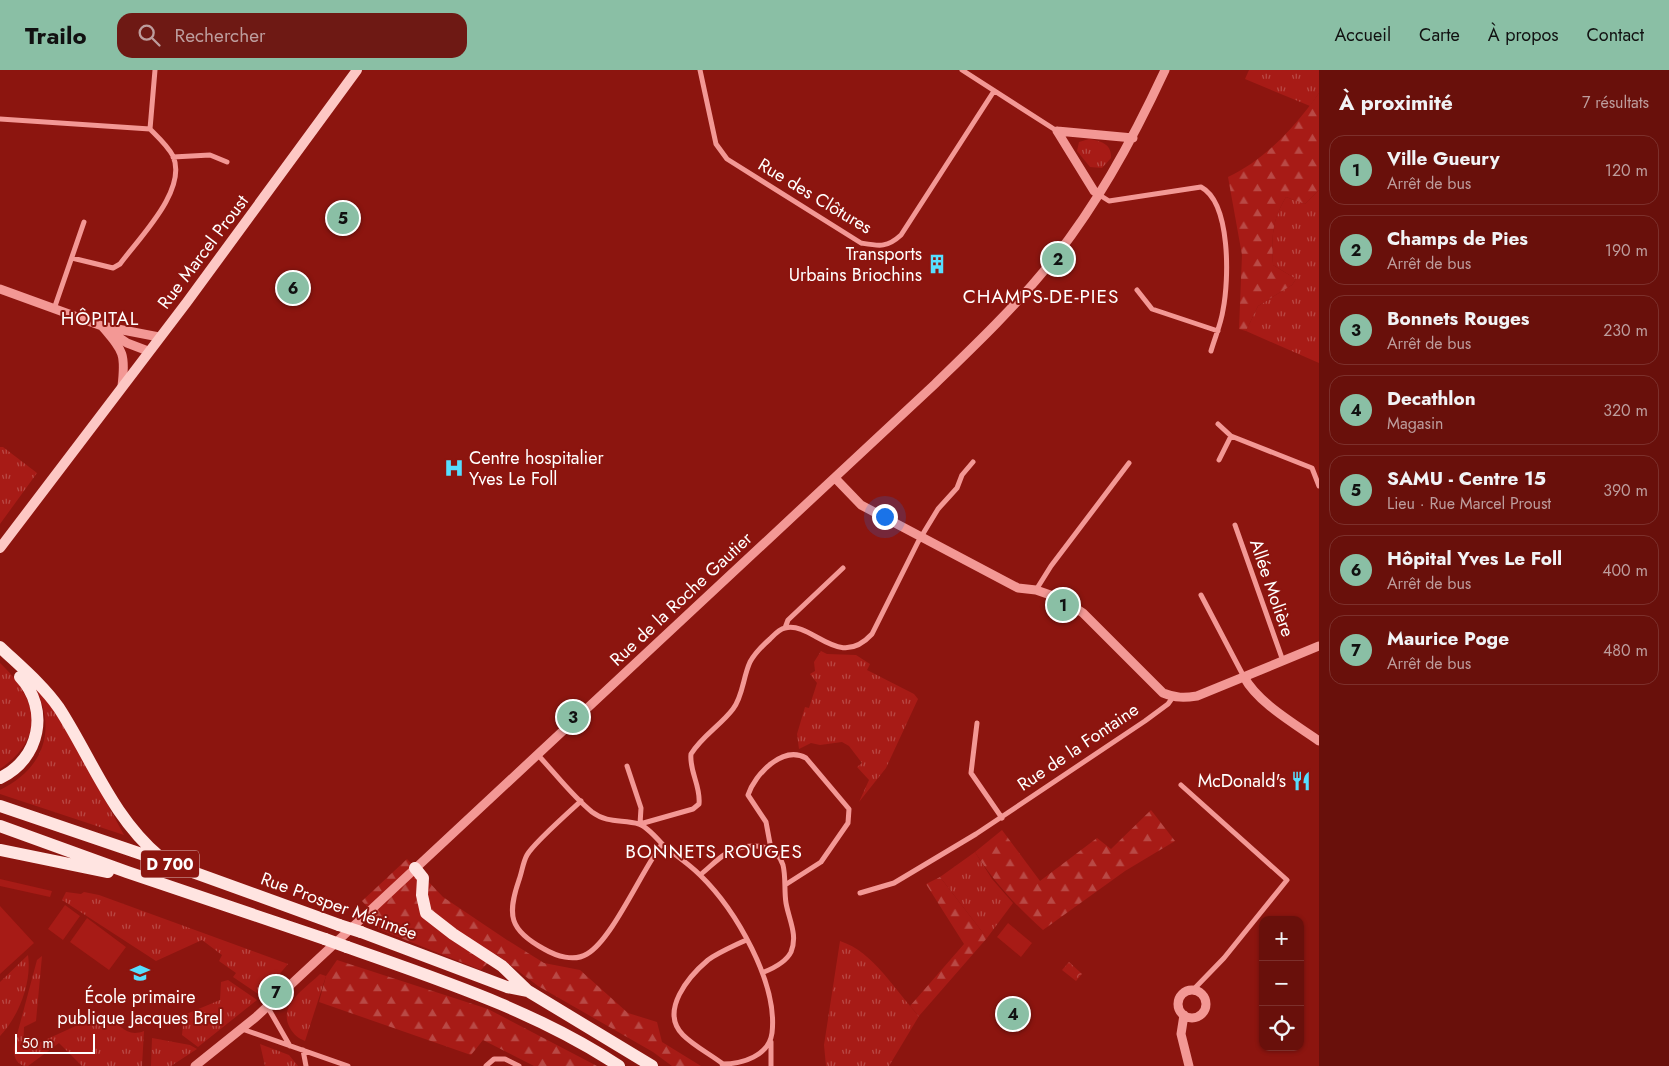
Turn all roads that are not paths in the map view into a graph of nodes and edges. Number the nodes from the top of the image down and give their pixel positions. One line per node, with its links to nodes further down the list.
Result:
1 (156, 70): 8 (street)
2 (357, 70): 21 (main road, Rue Marcel Proust)
3 (700, 70): 6 (street, Rue des Clôtures)
4 (962, 70): 6 (street)
5 (1165, 70): 10 (street, Rue de la Roche Gautier)
6 (994, 91): 9 (street)
7 (0, 119): 8 (street)
8 (150, 129): 11 (street)
9 (1057, 131): 10 (street); 13 (street)
10 (1133, 138): 13 (street, Rue de la Roche Gautier)
11 (173, 157): 12 (street); 15 (street)
12 (227, 162)
13 (1098, 194): 20 (street); 30 (street, Rue de la Roche Gautier)
14 (84, 222): 15 (street)
15 (72, 258): 18 (street)
16 (0, 289): 18 (street)
17 (1137, 290): 20 (street)
18 (54, 309): 19 (street)
19 (102, 326): 21 (street); 22 (street); 24 (street)
20 (1218, 331): 23 (street)
21 (159, 337): 22 (main road, Rue Marcel Proust)
22 (148, 351): 24 (main road, Rue Marcel Proust)
23 (1211, 351)
24 (122, 386): 34 (main road, Rue Marcel Proust)
25 (1218, 424): 26 (street)
26 (1231, 436): 27 (street); 31 (street)
27 (1219, 460)
28 (973, 462): 33 (street)
29 (1129, 463): 36 (street)
30 (835, 478): 33 (street); 47 (street, Rue de la Roche Gautier)
31 (1319, 486)
32 (1235, 525): 42 (street, Allée Molière)
33 (921, 537): 36 (street); 38 (street)
34 (0, 548)
35 (843, 568): 38 (street)
36 (1036, 590): 44 (street)
37 (1201, 596): 43 (street)
38 (785, 628): 54 (street)
39 (1319, 646): 42 (street)
40 (0, 647): 59 (main road)
41 (0, 658): 49 (main road)
42 (1283, 661): 43 (street)
43 (1244, 677): 44 (street); 46 (street)
44 (1173, 697): 53 (street, Rue de la Fontaine)
45 (977, 723): 53 (street)
46 (1319, 741)
47 (537, 754): 51 (street); 60 (street, Rue de la Roche Gautier)
48 (628, 766): 54 (street)
49 (0, 778)
50 (1181, 786): 67 (street)
51 (581, 801): 54 (street); 56 (street)
52 (0, 806): 59 (main road, Rue Prosper Mérimée / D 700)
53 (1002, 818): 64 (street, Rue de la Fontaine)
54 (640, 824): 56 (street)
55 (0, 826): 61 (main road, Rue Prosper Mérimée / D 700)
56 (662, 844): 62 (street)
57 (0, 850): 61 (main road)
58 (771, 850): 62 (street); 63 (street); 63 (street)
59 (165, 862): 68 (main road, Rue Prosper Mérimée / D 700, bridge)
60 (415, 868): 68 (main road); 69 (street, Rue de la Roche Gautier)
61 (127, 872): 81 (main road, Rue Prosper Mérimée / D 700, bridge)
62 (700, 875): 65 (street)
63 (785, 884): 66 (street)
64 (860, 893)
65 (746, 940): 66 (street); 75 (street)
66 (764, 972): 72 (street)
67 (1193, 990): 70 (street); 70 (street)
68 (528, 991): 82 (main road, Rue Prosper Mérimée / D 700)
69 (267, 1006): 71 (street, Rue de la Roche Gautier); 73 (street)
70 (1184, 1015): 84 (street)
71 (242, 1029): 73 (street); 76 (street, Rue de la Roche Gautier)
72 (771, 1041): 75 (street); 83 (street)
73 (290, 1046): 74 (street)
74 (303, 1050): 77 (street); 78 (street)
75 (724, 1065)
76 (195, 1066)
77 (306, 1066)
78 (348, 1066)
79 (486, 1066): 80 (street)
80 (519, 1066)
81 (619, 1066)
82 (652, 1066)
83 (771, 1066)
84 (1189, 1066)

